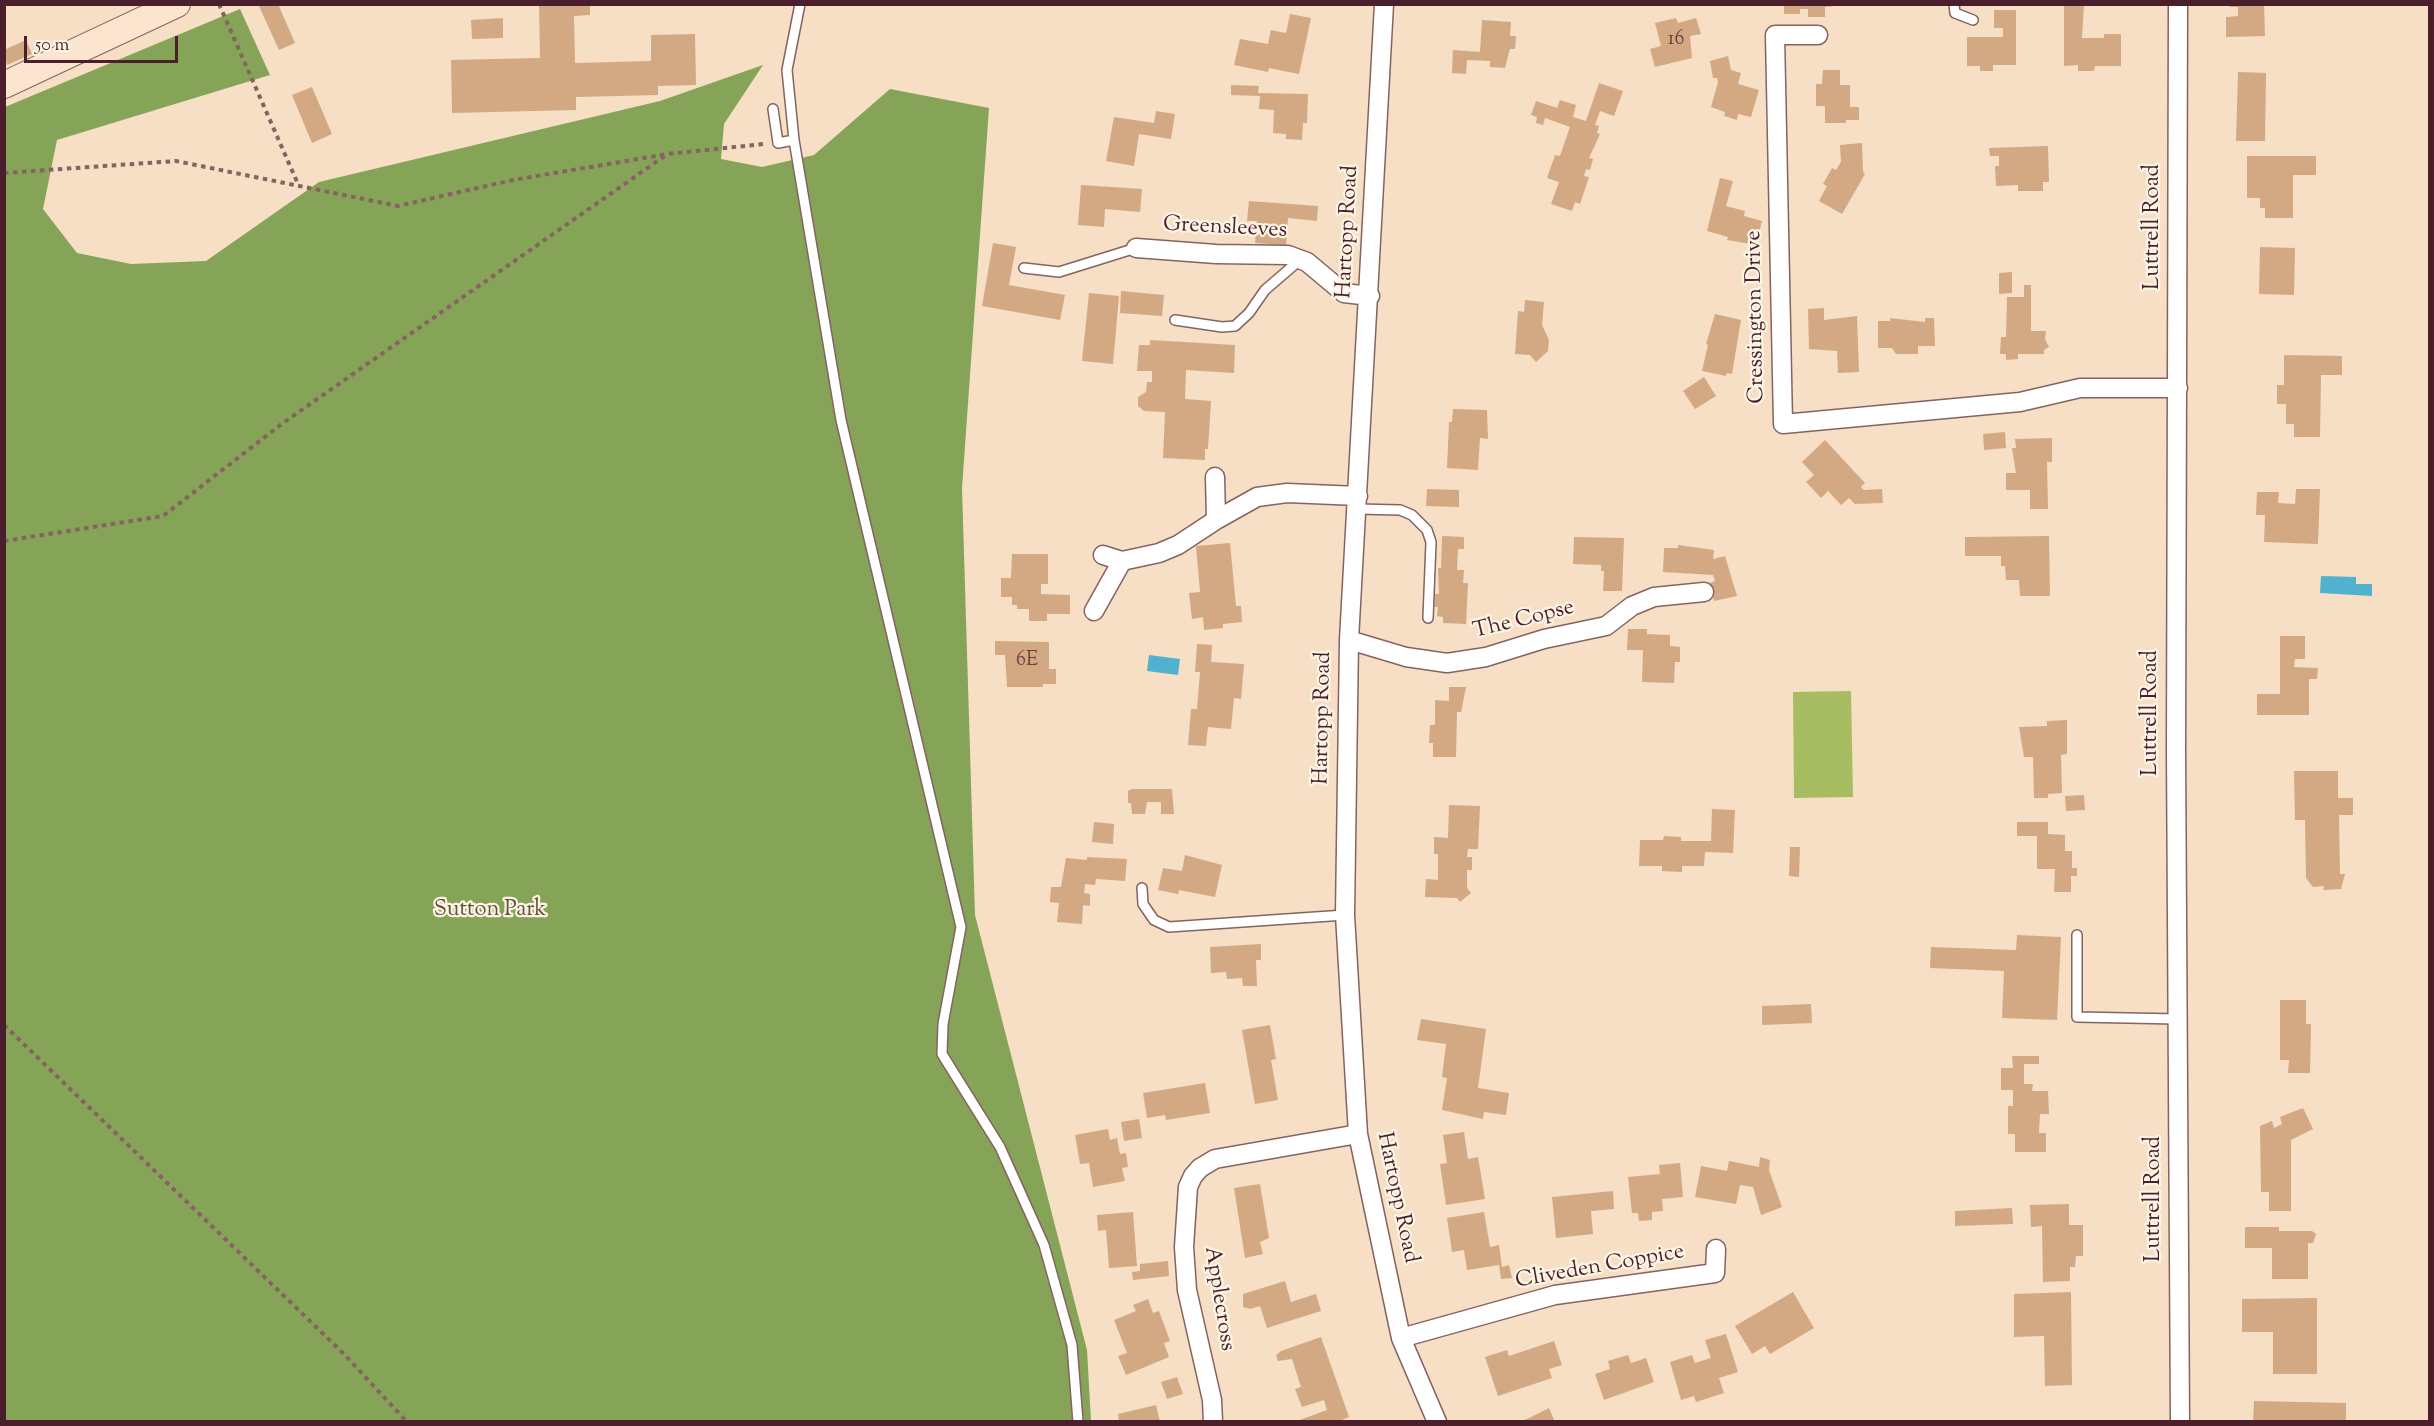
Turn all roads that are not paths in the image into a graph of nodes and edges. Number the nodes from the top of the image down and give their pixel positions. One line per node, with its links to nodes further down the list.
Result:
1 (177, 4): 8 (main road)
2 (800, 4): 10 (lane)
3 (1384, 4): 14 (street, Hartopp Road)
4 (1954, 4): 6 (lane)
5 (2178, 4): 16 (street, Luttrell Road)
6 (1973, 20)
7 (1818, 35): 16 (street, Cressington Drive)
8 (4, 85)
9 (773, 109): 10 (lane)
10 (794, 140): 33 (lane)
11 (1137, 248): 12 (street, Greensleeves); 13 (lane)
12 (1301, 259): 14 (street, Greensleeves); 15 (lane)
13 (1024, 268)
14 (1370, 296): 18 (street, Hartopp Road)
15 (1175, 320)
16 (2178, 388): 29 (street, Luttrell Road)
17 (1215, 477): 19 (street)
18 (1358, 502): 19 (street); 24 (lane); 25 (street, Hartopp Road)
19 (1216, 520): 21 (street)
20 (1103, 555): 21 (street)
21 (1122, 561): 23 (street)
22 (1704, 592): 25 (street, The Copse)
23 (1094, 611)
24 (1428, 618)
25 (1349, 640): 27 (street, Hartopp Road)
26 (1142, 888): 27 (lane)
27 (1345, 915): 30 (street, Hartopp Road)
28 (2077, 935): 29 (lane)
29 (2178, 1019): 36 (street, Luttrell Road)
30 (1358, 1134): 32 (street, Hartopp Road); 34 (street, Applecross)
31 (1716, 1249): 32 (street, Cliveden Coppice)
32 (1401, 1338): 35 (street, Hartopp Road)
33 (1078, 1422)
34 (1213, 1422)
35 (1437, 1422)
36 (2180, 1422)

